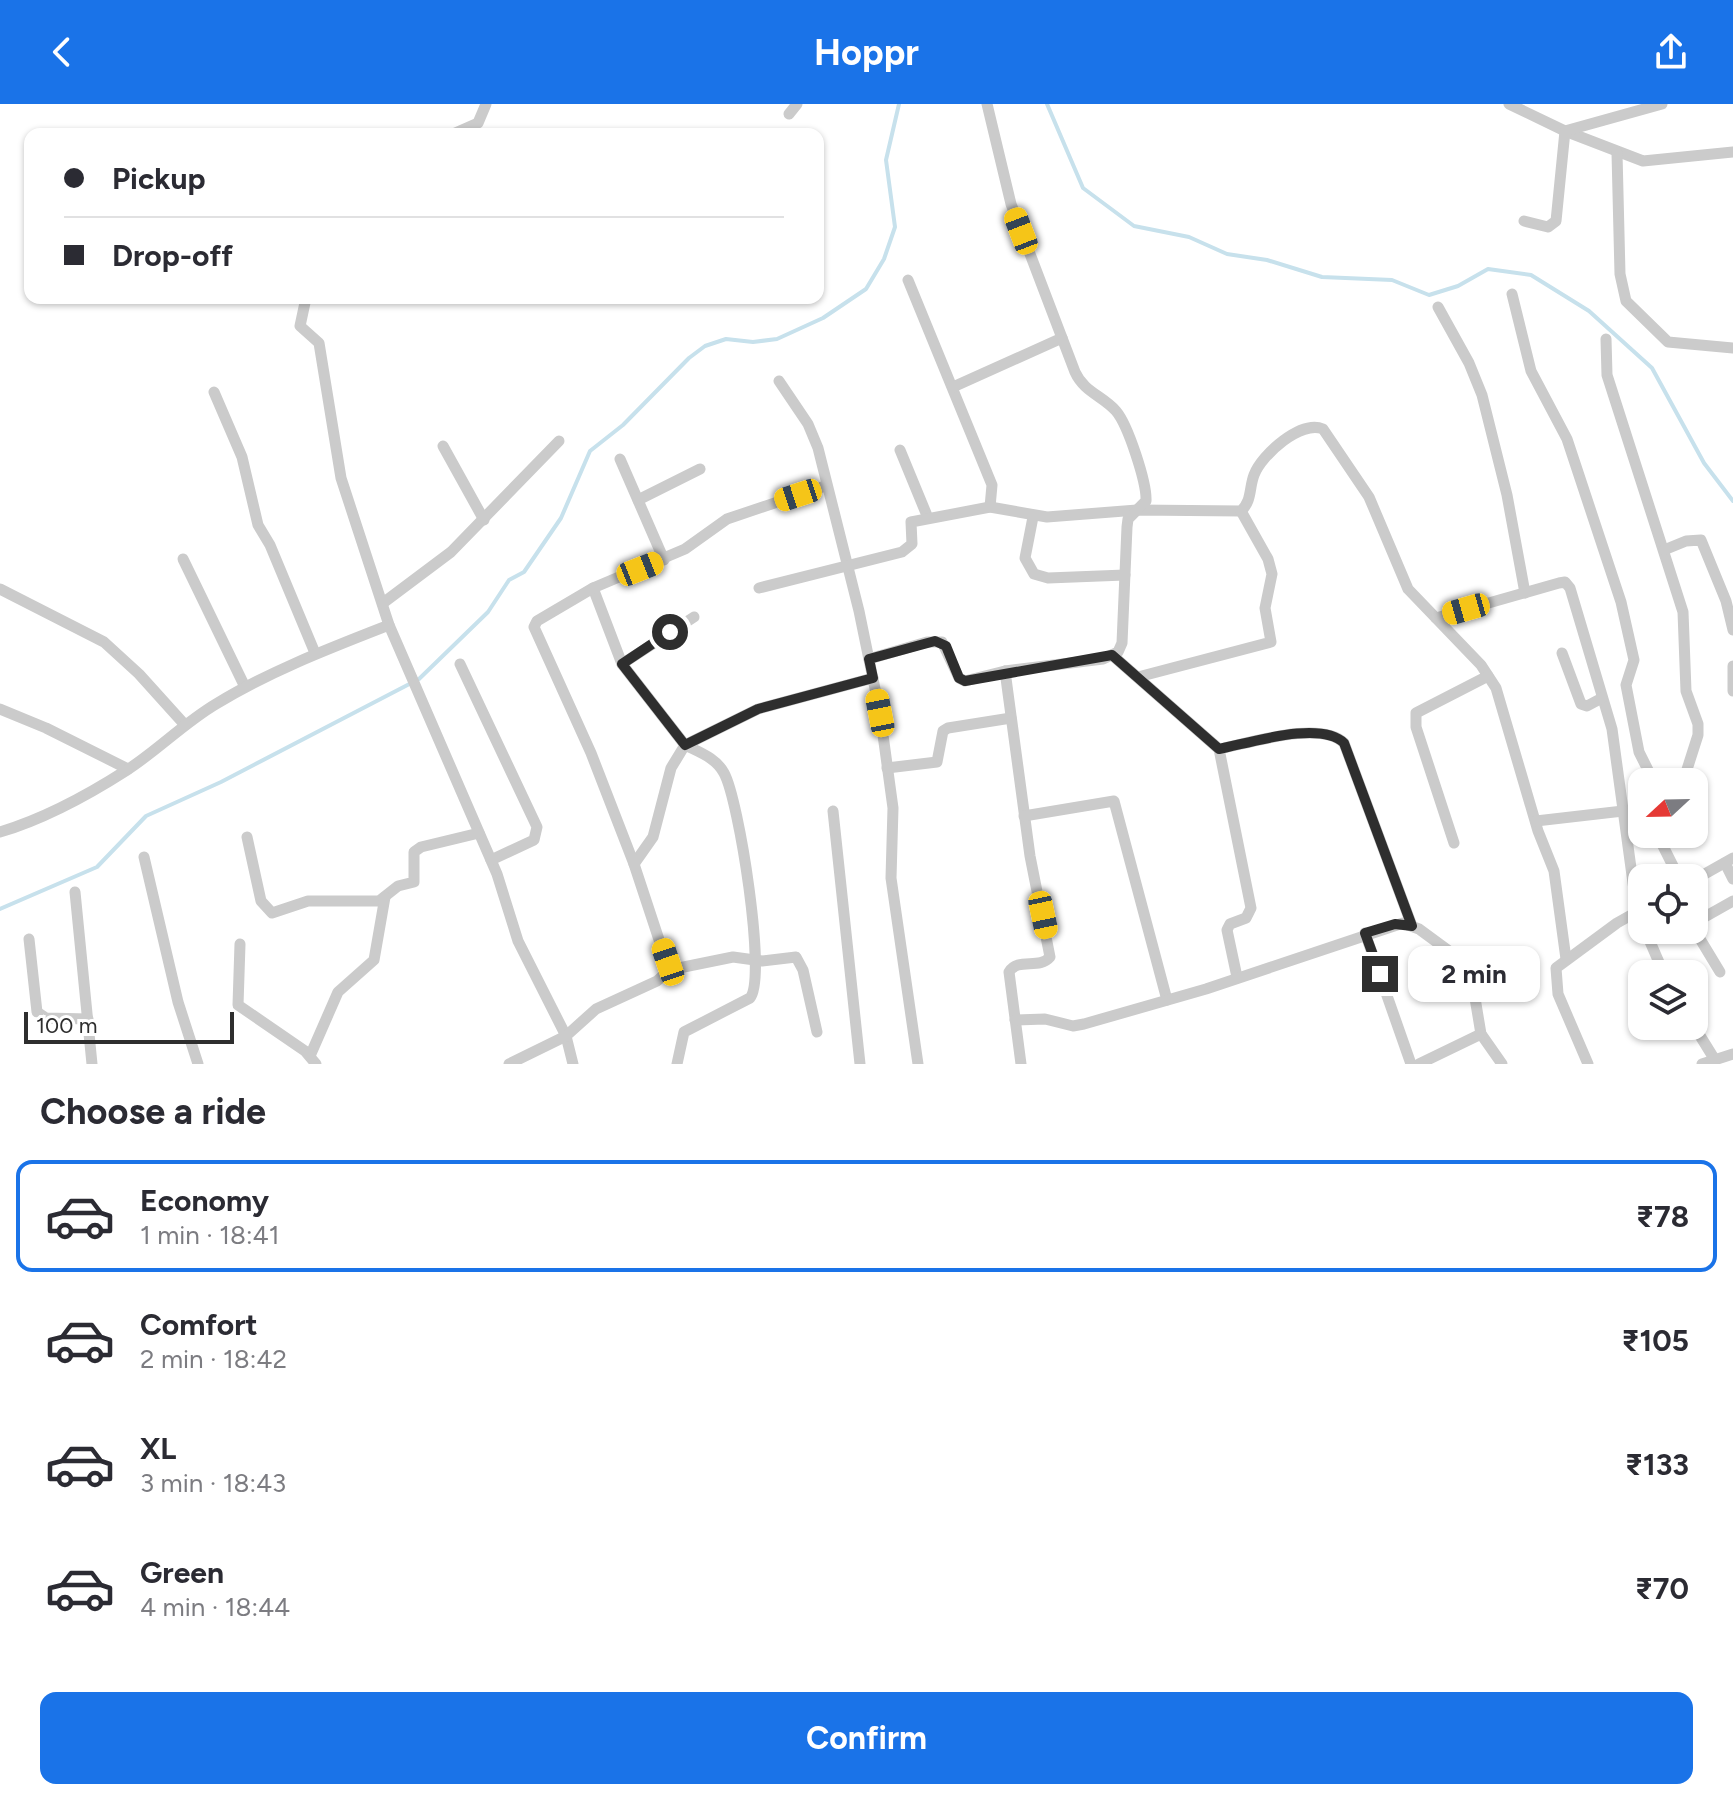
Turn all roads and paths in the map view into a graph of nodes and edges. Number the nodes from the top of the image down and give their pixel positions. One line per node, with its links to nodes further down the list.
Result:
1 (486, 104): 7 (street)
2 (797, 104): 6 (street)
3 (987, 104): 16 (street)
4 (1509, 104): 8 (street)
5 (1662, 104): 8 (street)
6 (789, 114)
7 (467, 128)
8 (1565, 131): 10 (street); 11 (street)
9 (1733, 152): 10 (street)
10 (1617, 153): 18 (street)
11 (1524, 221)
12 (908, 280): 20 (street)
13 (1512, 294): 69 (street)
14 (304, 304): 44 (street)
15 (1438, 307): 43 (street)
16 (1062, 338): 20 (street); 30 (street)
17 (1606, 339): 35 (street)
18 (1733, 350)
19 (779, 381): 27 (street)
20 (953, 387): 29 (street)
21 (214, 392): 49 (street)
22 (559, 441): 34 (street)
23 (443, 446): 34 (street)
24 (900, 450): 33 (street)
25 (620, 459): 28 (street)
26 (700, 469): 28 (street)
27 (825, 486): 37 (street); 38 (street)
28 (638, 500): 37 (street)
29 (990, 507): 32 (street); 33 (street)
30 (1137, 510): 31 (street); 32 (street); 39 (street)
31 (1241, 511): 46 (street); 58 (street)
32 (1033, 517): 39 (street)
33 (928, 518): 38 (street)
34 (484, 520): 44 (street)
35 (1664, 550): 48 (street); 70 (street)
36 (183, 559): 60 (street)
37 (664, 560): 40 (street)
38 (848, 567): 41 (street); 52 (street)
39 (1125, 575): 51 (street)
40 (593, 588): 54 (street); 83 (street)
41 (759, 588)
42 (0, 589): 65 (street)
43 (1525, 593): 46 (street); 62 (street)
44 (383, 603): 47 (street)
45 (694, 617): 54 (street)
46 (1436, 618): 57 (street)
47 (389, 625): 49 (street); 77 (street)
48 (1733, 630)
49 (315, 653): 60 (street)
50 (1562, 653): 62 (street)
51 (1112, 655): 56 (street); 58 (street)
52 (869, 659): 56 (street); 59 (street)
53 (460, 664): 81 (street)
54 (622, 664): 66 (street)
55 (1733, 666): 61 (street)
56 (1005, 671): 64 (street)
57 (1488, 676): 75 (street); 79 (street)
58 (1138, 677): 67 (street)
59 (873, 678): 66 (street); 68 (street)
60 (245, 687): 65 (street)
61 (1733, 691)
62 (1602, 698): 73 (street)
63 (0, 709): 71 (street)
64 (1011, 718): 68 (street); 74 (street)
65 (185, 725): 71 (street)
66 (685, 745): 83 (street); 97 (street)
67 (1219, 749): 92 (street); 101 (street)
68 (887, 768): 118 (street)
69 (1647, 768)
70 (1688, 768)
71 (128, 769): 76 (street)
72 (833, 811): 117 (street)
73 (1623, 811): 75 (street); 84 (street)
74 (1024, 816): 102 (street); 104 (street)
75 (1536, 821): 98 (street)
76 (0, 832)
77 (479, 833): 81 (street); 88 (street)
78 (247, 837): 88 (street)
79 (1454, 843)
80 (144, 857): 113 (street)
81 (491, 860): 107 (street)
82 (1729, 860): 85 (street); 86 (street)
83 (634, 864): 99 (street)
84 (1632, 864)
85 (1708, 872)
86 (1733, 879)
87 (75, 892): 103 (street)
88 (385, 897): 110 (street)
89 (1733, 901): 91 (street)
90 (1628, 917): 98 (street)
91 (1708, 917)
92 (1412, 926): 93 (street); 106 (street)
93 (1365, 933): 101 (street); 120 (street)
94 (29, 939): 103 (street)
95 (240, 944): 110 (street)
96 (1704, 944): 100 (street)
97 (754, 959): 99 (street); 105 (street); 116 (street)
98 (1566, 959): 123 (street)
99 (669, 970): 107 (street)
100 (1720, 972)
101 (1237, 977): 102 (street)
102 (1167, 1000): 104 (street)
103 (88, 1019): 112 (street)
104 (1015, 1020): 119 (street)
105 (817, 1032)
106 (1481, 1034): 121 (street); 122 (street)
107 (566, 1036): 114 (street); 115 (street)
108 (1703, 1040): 111 (street)
109 (1733, 1054): 111 (street)
110 (313, 1060)
111 (1715, 1060): 124 (street)
112 (92, 1064)
113 (198, 1064)
114 (509, 1064)
115 (573, 1064)
116 (677, 1064)
117 (860, 1064)
118 (918, 1064)
119 (1021, 1064)
120 (1411, 1064)
121 (1419, 1064)
122 (1502, 1064)
123 (1588, 1064)
124 (1702, 1064)

